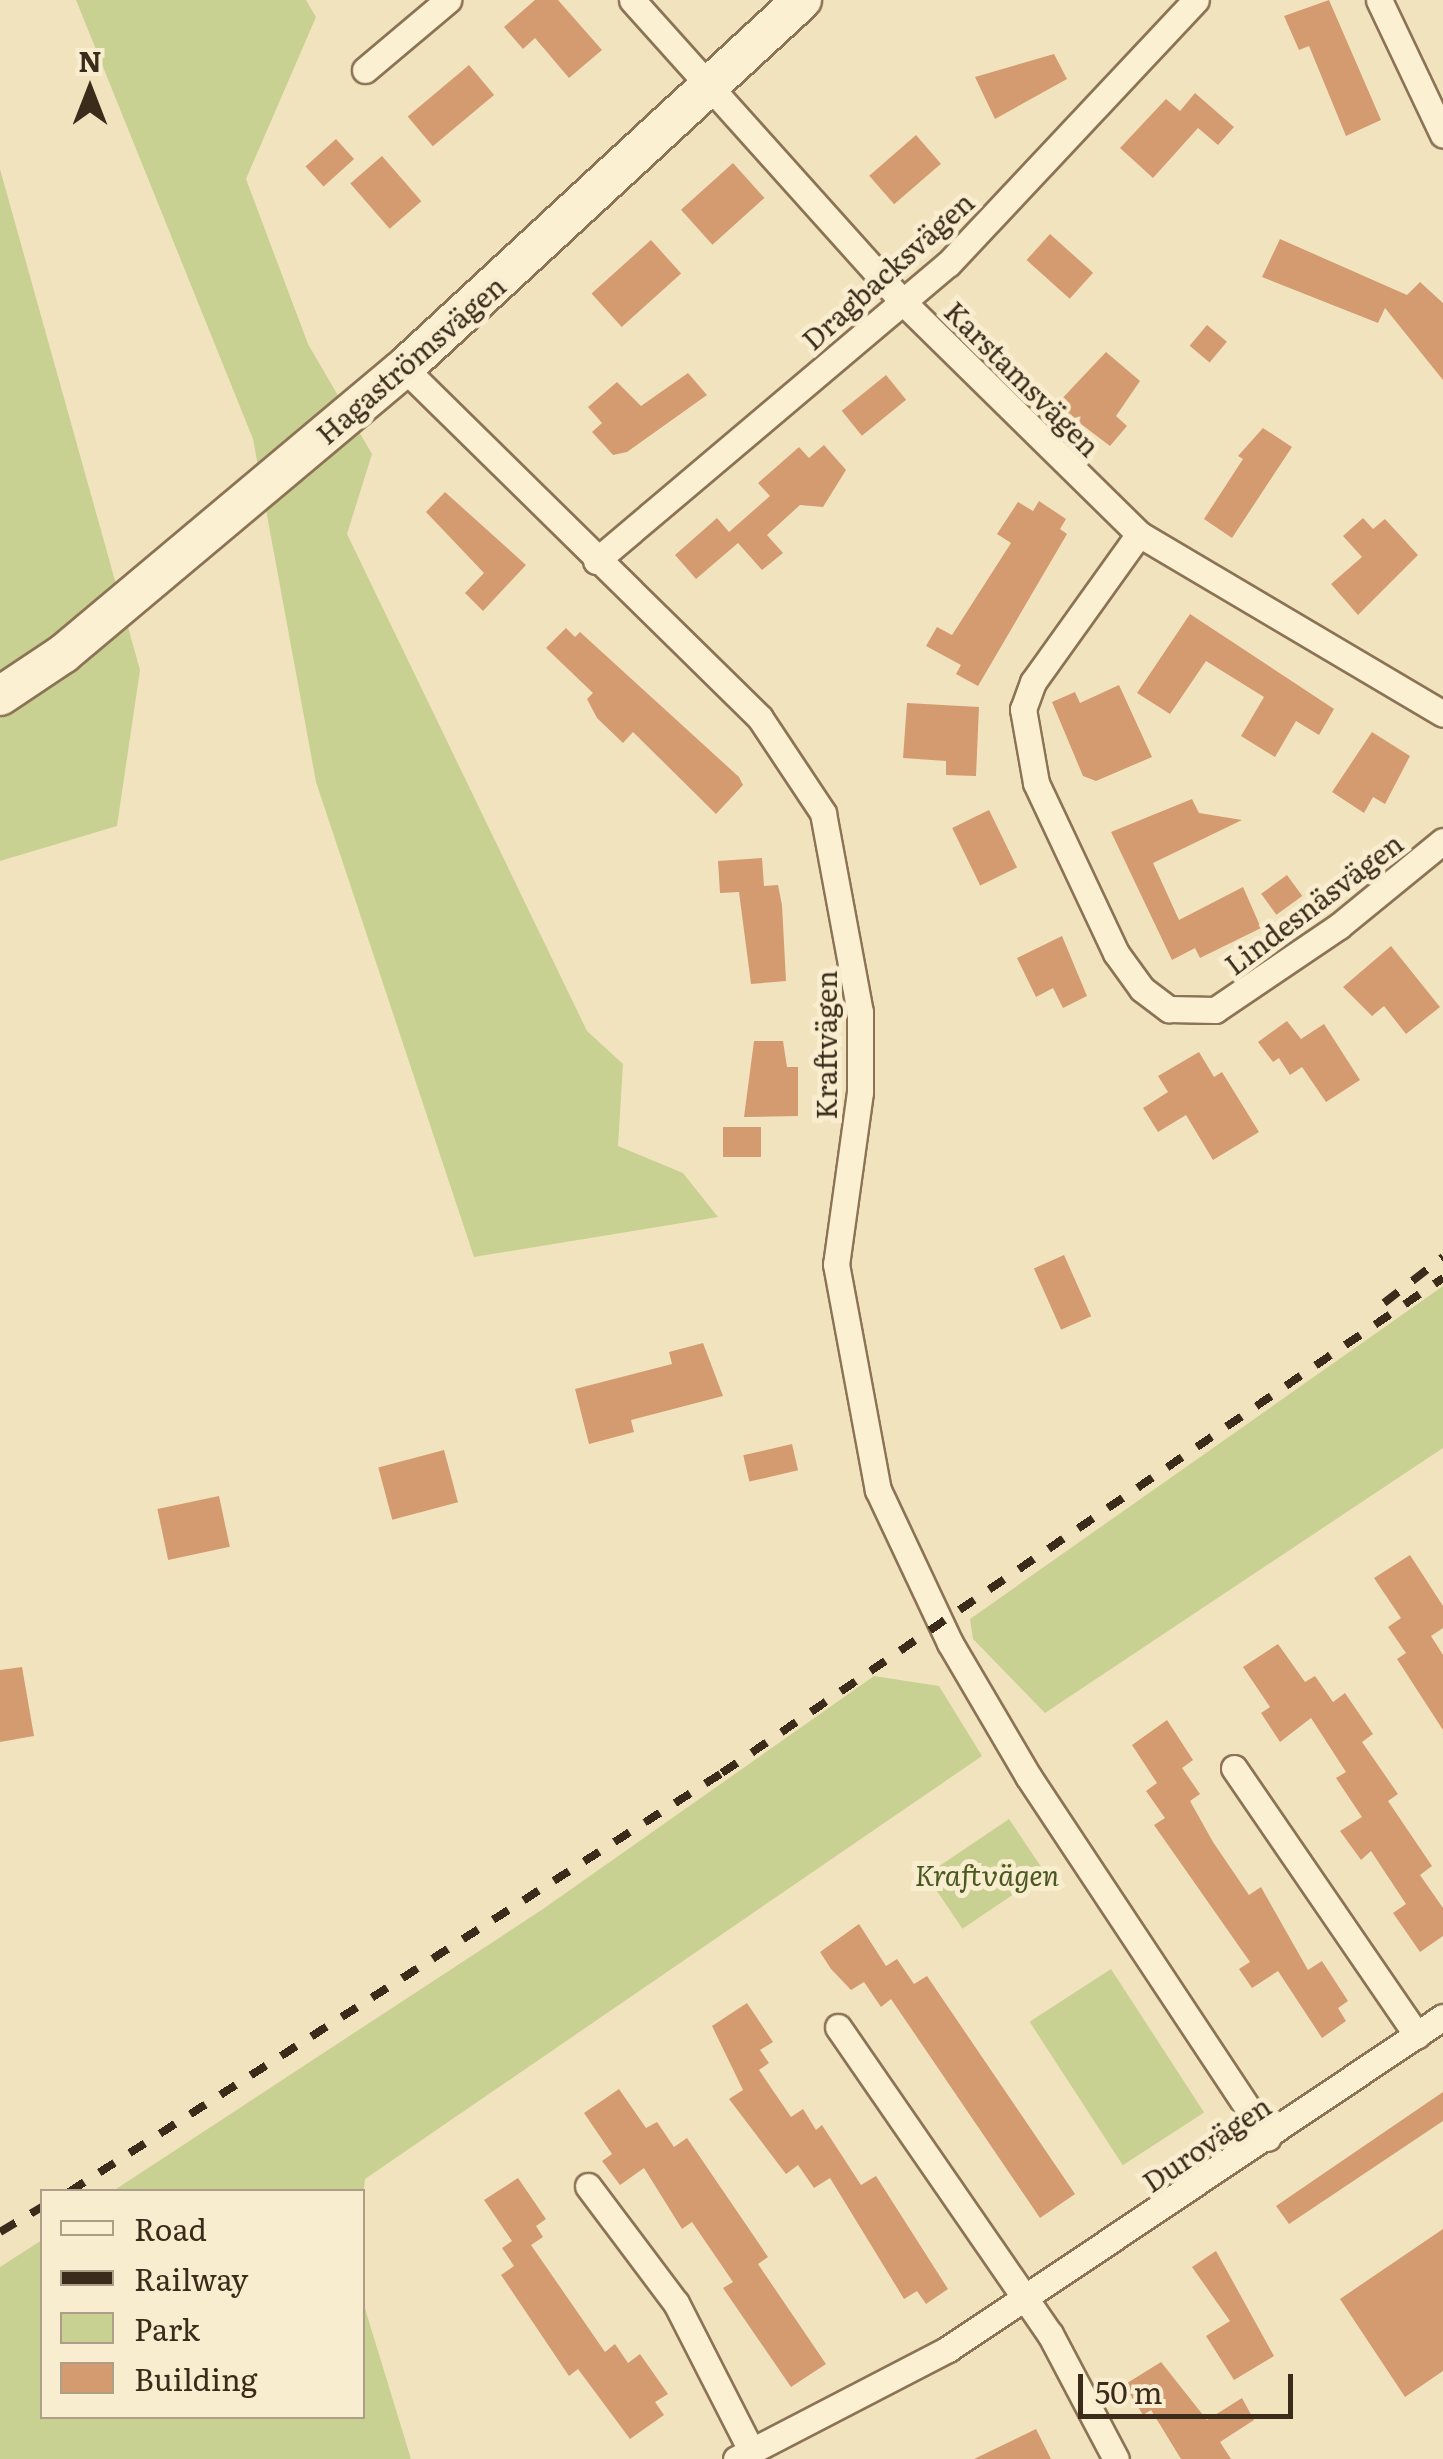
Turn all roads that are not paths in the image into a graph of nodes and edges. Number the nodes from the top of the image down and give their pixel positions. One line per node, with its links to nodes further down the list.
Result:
1 (448, 0): 6 (street)
2 (632, 0): 7 (street, Karstamsvägen)
3 (802, 0): 7 (street, Hagaströmsvägen)
4 (1196, 0): 9 (street, Dragbacksvägen)
5 (1379, 0): 8 (street)
6 (365, 70)
7 (711, 87): 9 (street, Karstamsvägen); 10 (street, Hagaströmsvägen)
8 (1443, 136)
9 (903, 302): 11 (street, Karstamsvägen); 12 (street, Dragbacksvägen)
10 (404, 368): 12 (street, Kraftvägen); 13 (street, Hagaströmsvägen)
11 (1139, 534): 14 (street, Karstamsvägen); 15 (street, Lindesnäsvägen)
12 (596, 561): 20 (street, Kraftvägen)
13 (0, 696)
14 (1443, 714)
15 (1443, 841)
16 (1234, 1768): 19 (street)
17 (1443, 2017): 19 (street, Durovägen)
18 (838, 2027): 22 (street)
19 (1417, 2035): 20 (street, Durovägen)
20 (1268, 2138): 22 (street, Durovägen)
21 (588, 2186): 23 (street, Durovägen)
22 (1026, 2300): 23 (street, Durovägen); 24 (street)
23 (744, 2455)
24 (1116, 2459)

